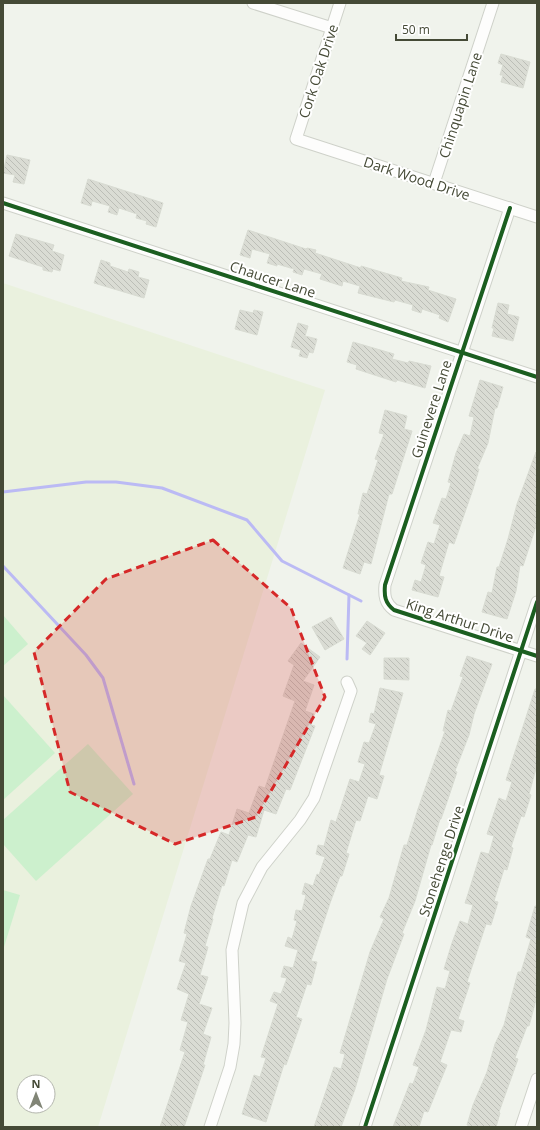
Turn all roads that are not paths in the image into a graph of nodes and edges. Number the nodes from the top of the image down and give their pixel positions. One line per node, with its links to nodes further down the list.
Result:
1 (253, 3): 4 (street)
2 (340, 3): 4 (street, Cork Oak Drive)
3 (493, 3): 6 (street, Chinquapin Lane)
4 (332, 28): 5 (street, Cork Oak Drive)
5 (296, 139): 6 (street, Dark Wood Drive)
6 (434, 183): 8 (street, Dark Wood Drive)
7 (3, 203): 10 (street, Chaucer Lane)
8 (510, 208): 9 (street, Dark Wood Drive); 10 (street, Guinevere Lane)
9 (537, 217)
10 (461, 352): 11 (street, Chaucer Lane); 12 (street, Guinevere Lane)
11 (537, 377)
12 (384, 596): 14 (street, King Arthur Drive)
13 (537, 602): 14 (street, Stonehenge Drive)
14 (521, 650): 15 (street, King Arthur Drive); 19 (street, Stonehenge Drive)
15 (537, 656)
16 (347, 682): 18 (street)
17 (537, 1079): 20 (street)
18 (212, 1127)
19 (366, 1127)
20 (521, 1127)

